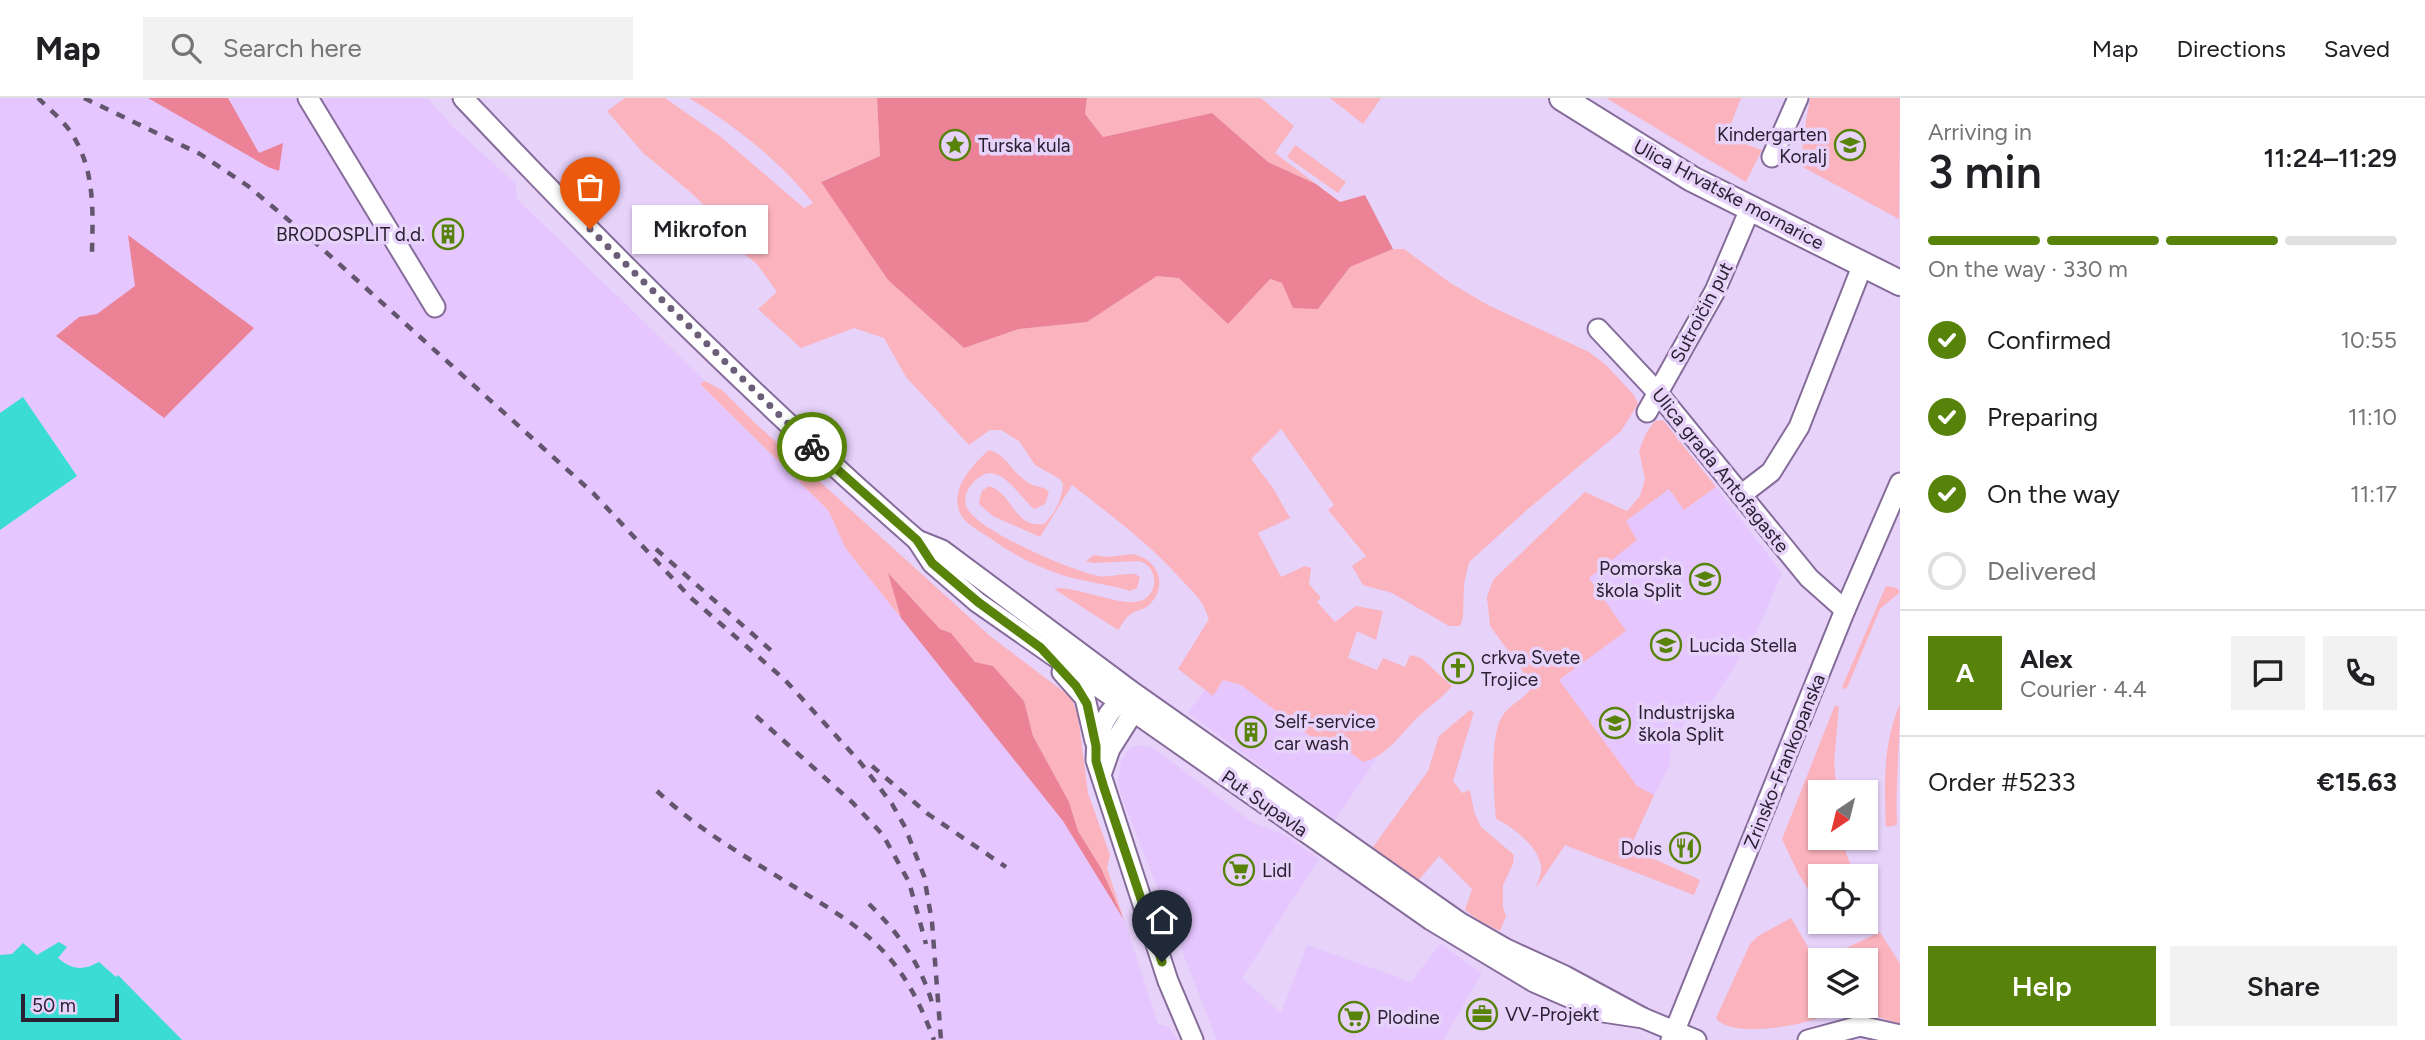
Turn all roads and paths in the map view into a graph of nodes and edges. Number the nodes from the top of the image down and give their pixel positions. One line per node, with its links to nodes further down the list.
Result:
1 (308, 98): 9 (street)
2 (463, 98): 15 (street, Put Supavla)
3 (1562, 98): 6 (main road, Ulica Hrvatske mornarice)
4 (1798, 98): 5 (street)
5 (1772, 157)
6 (1750, 209): 7 (main road, Ulica Hrvatske mornarice); 11 (street, Sutroičin put)
7 (1863, 264): 8 (main road, Ulica Hrvatske mornarice); 14 (street)
8 (1900, 283)
9 (435, 307)
10 (1598, 329): 11 (street, Ulica grada Antofagaste)
11 (1657, 392): 12 (street, Sutroičin put); 14 (street, Ulica grada Antofagaste)
12 (1647, 412)
13 (1900, 483): 16 (street, Zrinsko-Frankopanska)
14 (1741, 495): 16 (street, Ulica grada Antofagaste)
15 (917, 540): 17 (street, Put Supavla); 18 (street, Put Supavla)
16 (1844, 610): 22 (street, Zrinsko-Frankopanska)
17 (1041, 648): 18 (street, Put Supavla); 19 (street)
18 (1129, 702): 19 (street); 20 (street); 22 (street, Put Supavla)
19 (1096, 746): 20 (street)
20 (1101, 776): 23 (street)
21 (1900, 1035): 25 (street)
22 (1673, 1036): 24 (street, Put Supavla)
23 (1193, 1040)
24 (1696, 1040)
25 (1808, 1040)

